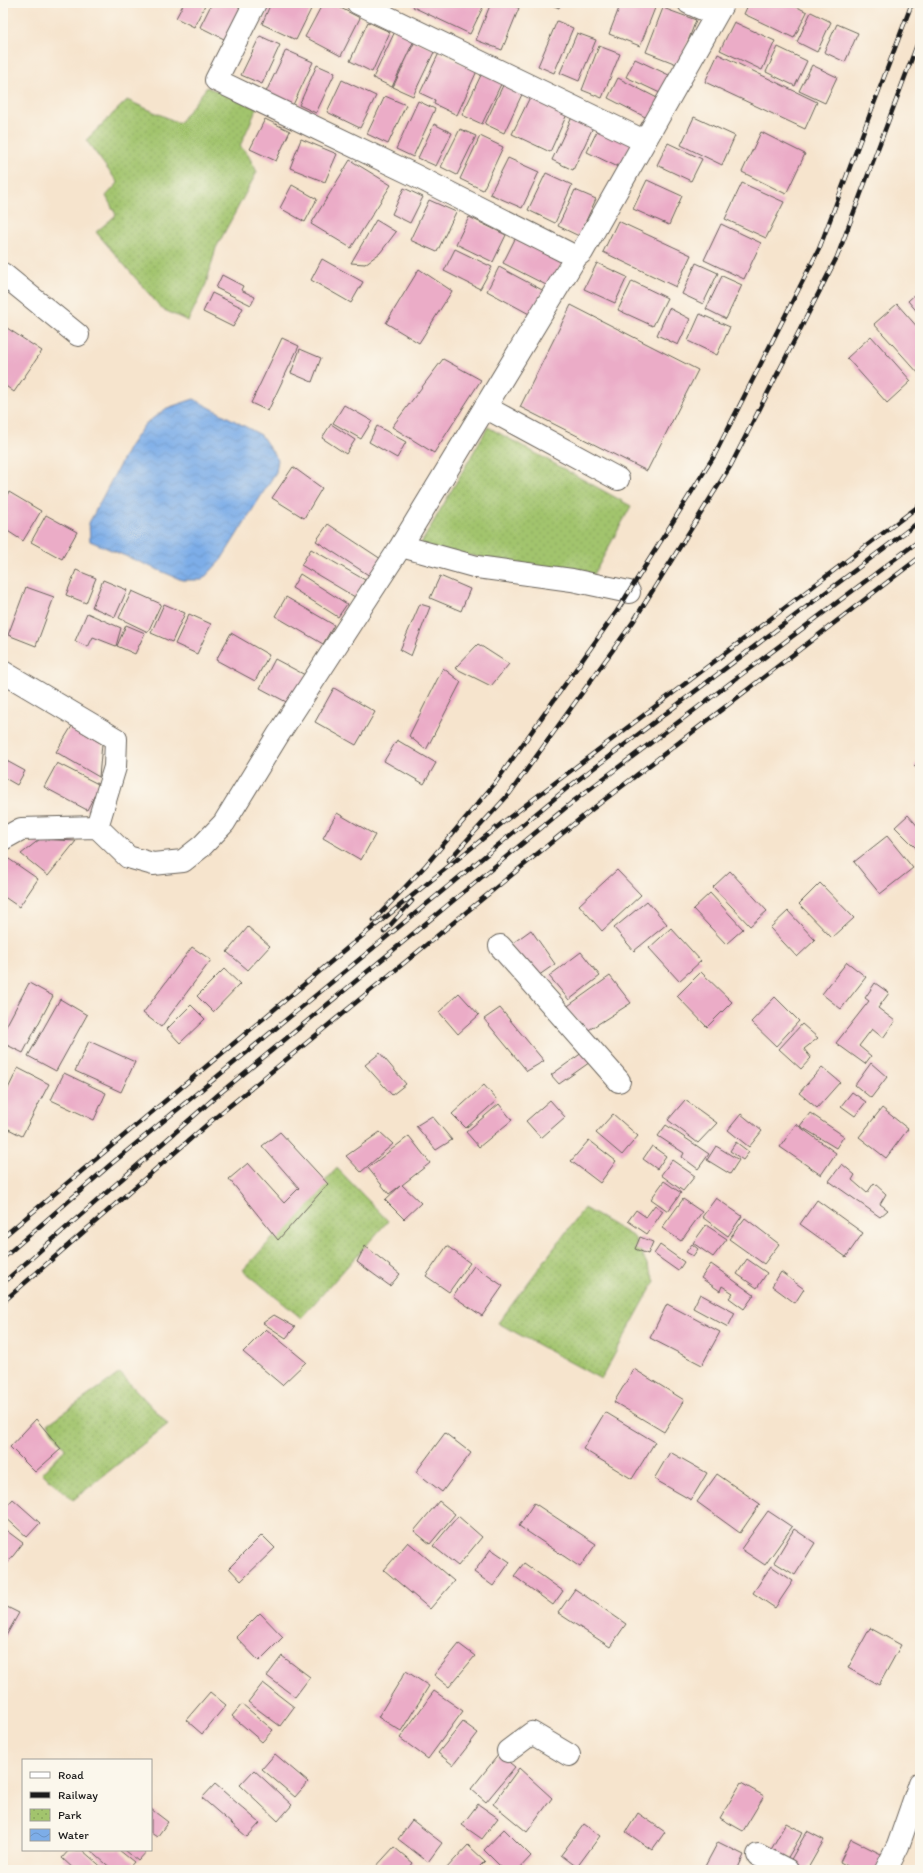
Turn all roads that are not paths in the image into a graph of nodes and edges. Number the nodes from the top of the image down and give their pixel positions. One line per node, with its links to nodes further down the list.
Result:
1 (255, 3): 6 (street)
2 (358, 3): 5 (street)
3 (688, 3): 4 (street)
4 (719, 9): 5 (street)
5 (644, 141): 6 (street)
6 (576, 257): 9 (street)
7 (3, 274): 8 (street)
8 (78, 335)
9 (485, 407): 10 (street); 11 (street)
10 (618, 479)
11 (401, 546): 12 (street); 14 (street)
12 (629, 592)
13 (3, 672): 14 (street)
14 (97, 827): 15 (street)
15 (3, 839)
16 (500, 946): 17 (street)
17 (619, 1081)
18 (508, 1751): 19 (street)
19 (569, 1755)
20 (920, 1783): 23 (street)
21 (758, 1855): 22 (street)
22 (787, 1870)
23 (886, 1870)

